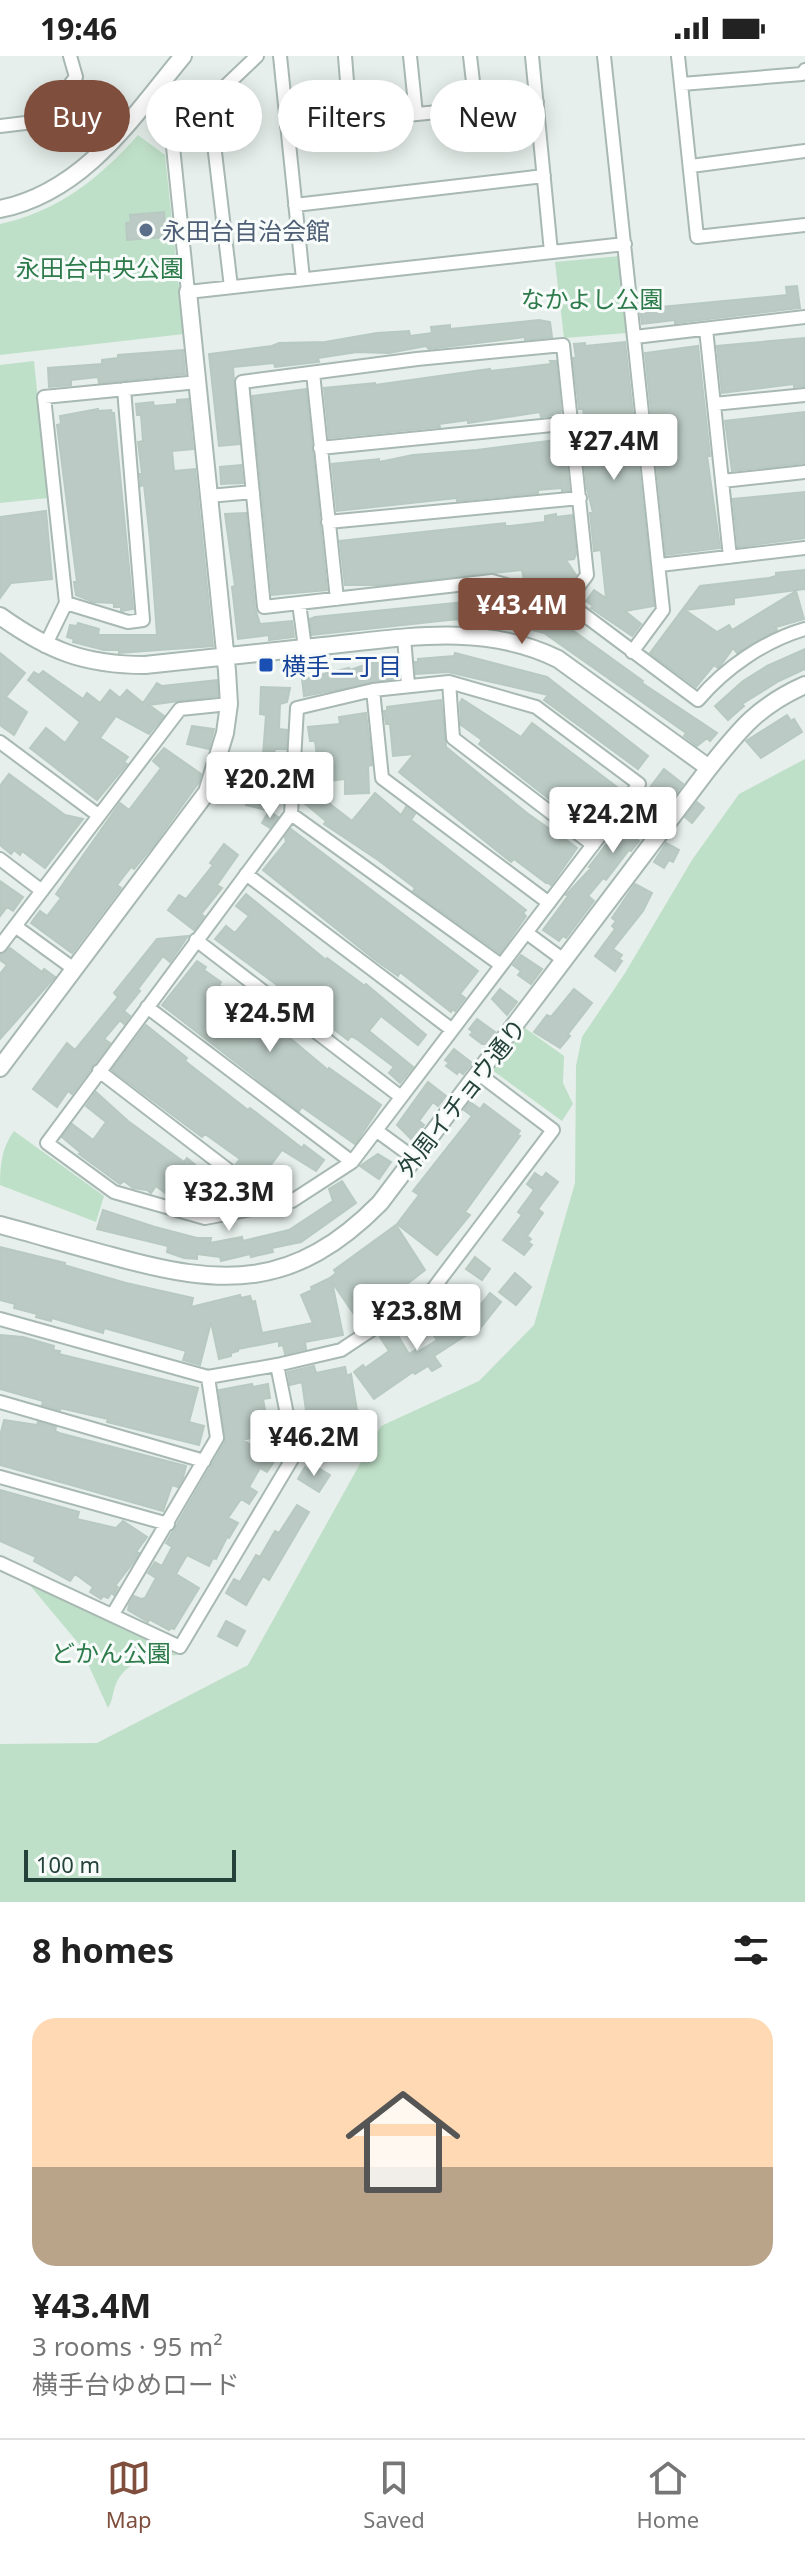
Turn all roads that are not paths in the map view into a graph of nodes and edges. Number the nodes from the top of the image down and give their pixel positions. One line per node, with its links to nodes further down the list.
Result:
1 (70, 56): 20 (street)
2 (183, 56): 29 (street)
3 (257, 56): 12 (street)
4 (280, 56): 13 (street)
5 (345, 56): 14 (street)
6 (410, 56): 19 (street)
7 (470, 56): 15 (street)
8 (532, 56): 16 (street)
9 (604, 56): 31 (street)
10 (678, 56): 17 (street)
11 (805, 70): 17 (street)
12 (232, 80)
13 (282, 80)
14 (347, 80)
15 (473, 80)
16 (535, 80)
17 (682, 84): 26 (street)
18 (430, 113): 19 (street)
19 (416, 114)
20 (0, 126)
21 (805, 151): 26 (street)
22 (174, 152): 35 (street)
23 (215, 152): 34 (street)
24 (290, 152): 28 (street)
25 (542, 152): 27 (street)
26 (691, 166): 30 (street)
27 (544, 176): 28 (street); 32 (street)
28 (295, 205): 33 (street)
29 (0, 209)
30 (805, 225)
31 (625, 244): 32 (street); 38 (street)
32 (551, 252): 33 (street)
33 (303, 279): 34 (street)
34 (231, 287): 35 (street)
35 (188, 292): 40 (street)
36 (805, 317): 37 (street)
37 (706, 329): 38 (street); 43 (street)
38 (635, 337): 54 (street)
39 (313, 373): 44 (street); 45 (street); 48 (street)
40 (198, 382): 41 (street); 49 (street)
41 (124, 389): 57 (street); 57 (street)
42 (805, 395): 43 (street)
43 (714, 404): 47 (street)
44 (572, 423): 45 (street); 50 (street)
45 (320, 448): 51 (street)
46 (805, 472): 47 (street)
47 (722, 481): 53 (street)
48 (253, 492): 49 (street); 58 (street)
49 (209, 496): 65 (street)
50 (580, 498): 51 (street); 56 (street)
51 (328, 522): 55 (street)
52 (805, 548): 53 (street)
53 (730, 557): 54 (street)
54 (660, 565): 64 (street)
55 (337, 599): 56 (street); 58 (street)
56 (567, 602): 64 (street)
57 (66, 603): 62 (street)
58 (299, 603): 63 (street)
59 (0, 616): 62 (street)
60 (805, 629): 64 (street)
61 (404, 638): 63 (street); 67 (street); 72 (street)
62 (45, 646): 65 (street)
63 (305, 648): 65 (street)
64 (632, 652)
65 (225, 657): 70 (street)
66 (449, 682): 67 (street); 75 (street); 75 (street)
67 (408, 685): 69 (street)
68 (805, 685): 72 (street, 外周イチョウ通り)
69 (373, 690): 73 (street); 79 (street)
70 (229, 704): 74 (street); 86 (street)
71 (0, 742): 74 (street)
72 (709, 768): 84 (street, 外周イチョウ通り)
73 (291, 814): 77 (street); 85 (street)
74 (98, 815): 78 (street)
75 (593, 845): 79 (street)
76 (0, 859): 78 (street)
77 (246, 874): 82 (street); 88 (street)
78 (42, 891): 80 (street)
79 (549, 903): 81 (street)
80 (15, 926): 83 (street); 86 (street)
81 (527, 933): 84 (street); 85 (street)
82 (196, 940): 87 (street); 92 (street)
83 (0, 946)
84 (565, 961): 91 (street, 外周イチョウ通り)
85 (501, 965): 88 (street)
86 (74, 969): 89 (street)
87 (147, 1007): 90 (street); 95 (street)
88 (451, 1029): 92 (street)
89 (0, 1068)
90 (99, 1071): 96 (street); 96 (street)
91 (479, 1074): 94 (street, 外周イチョウ通り); 99 (street)
92 (401, 1097): 93 (street)
93 (377, 1131): 94 (street); 95 (street)
94 (414, 1158): 97 (street, 外周イチョウ通り)
95 (352, 1162): 96 (street)
96 (248, 1209)
97 (0, 1225)
98 (0, 1319): 100 (street)
99 (277, 1365): 100 (street); 106 (street)
100 (208, 1377): 102 (street)
101 (0, 1402): 102 (street)
102 (204, 1461): 104 (street)
103 (0, 1477): 104 (street)
104 (168, 1524): 106 (street)
105 (0, 1563): 106 (street)
106 (113, 1614)

